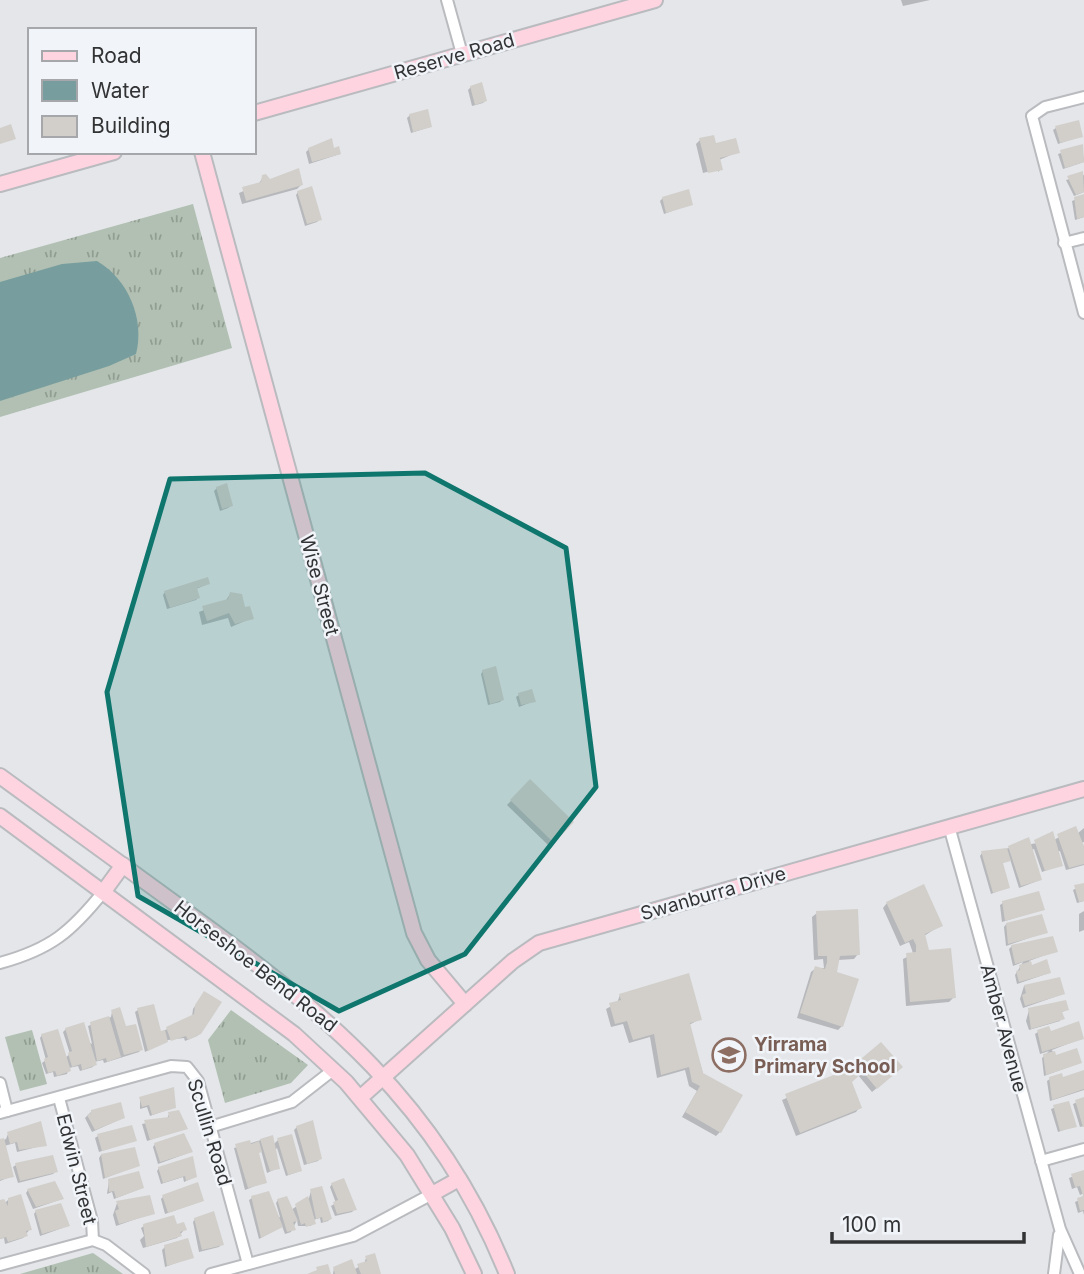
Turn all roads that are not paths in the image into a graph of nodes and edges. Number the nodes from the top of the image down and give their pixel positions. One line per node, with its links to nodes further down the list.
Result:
1 (447, 0): 3 (street)
2 (655, 0): 3 (street, Reserve Road)
3 (462, 54): 5 (street, Reserve Road)
4 (1084, 97): 10 (street)
5 (256, 112)
6 (107, 154): 8 (street)
7 (203, 154): 19 (street, Wise Street)
8 (0, 184)
9 (1084, 238): 10 (street)
10 (1064, 243): 11 (street)
11 (1084, 313)
12 (0, 776): 16 (street, Horseshoe Bend Road)
13 (1084, 789): 15 (street, Swanburra Drive)
14 (0, 816): 17 (street, Horseshoe Bend Road)
15 (949, 826): 19 (street, Swanburra Drive); 28 (street, Amber Avenue)
16 (123, 866): 17 (street); 21 (street, Horseshoe Bend Road)
17 (104, 891): 18 (street); 20 (street, Horseshoe Bend Road)
18 (0, 963)
19 (466, 1004): 21 (street, Swanburra Drive)
20 (333, 1070): 23 (street, Horseshoe Bend Road); 26 (street)
21 (384, 1076): 23 (street, Swanburra Drive); 29 (street, Horseshoe Bend Road)
22 (0, 1083): 25 (street)
23 (360, 1097): 30 (street, Horseshoe Bend Road)
24 (59, 1098): 25 (street, Scullin Road); 26 (street, Scullin Road); 32 (street, Edwin Street)
25 (4, 1112)
26 (210, 1127): 33 (street, Scullin Road)
27 (1084, 1149): 28 (street)
28 (1041, 1161): 31 (street, Amber Avenue)
29 (459, 1179): 30 (street); 38 (street, Horseshoe Bend Road)
30 (432, 1194): 33 (street); 37 (street, Horseshoe Bend Road)
31 (1059, 1229): 39 (street, Amber Avenue); 40 (street, Amber Avenue)
32 (93, 1240): 34 (street); 35 (street)
33 (248, 1264): 36 (street)
34 (0, 1265)
35 (144, 1274)
36 (211, 1274)
37 (474, 1274)
38 (507, 1274)
39 (1054, 1274)
40 (1080, 1274)

